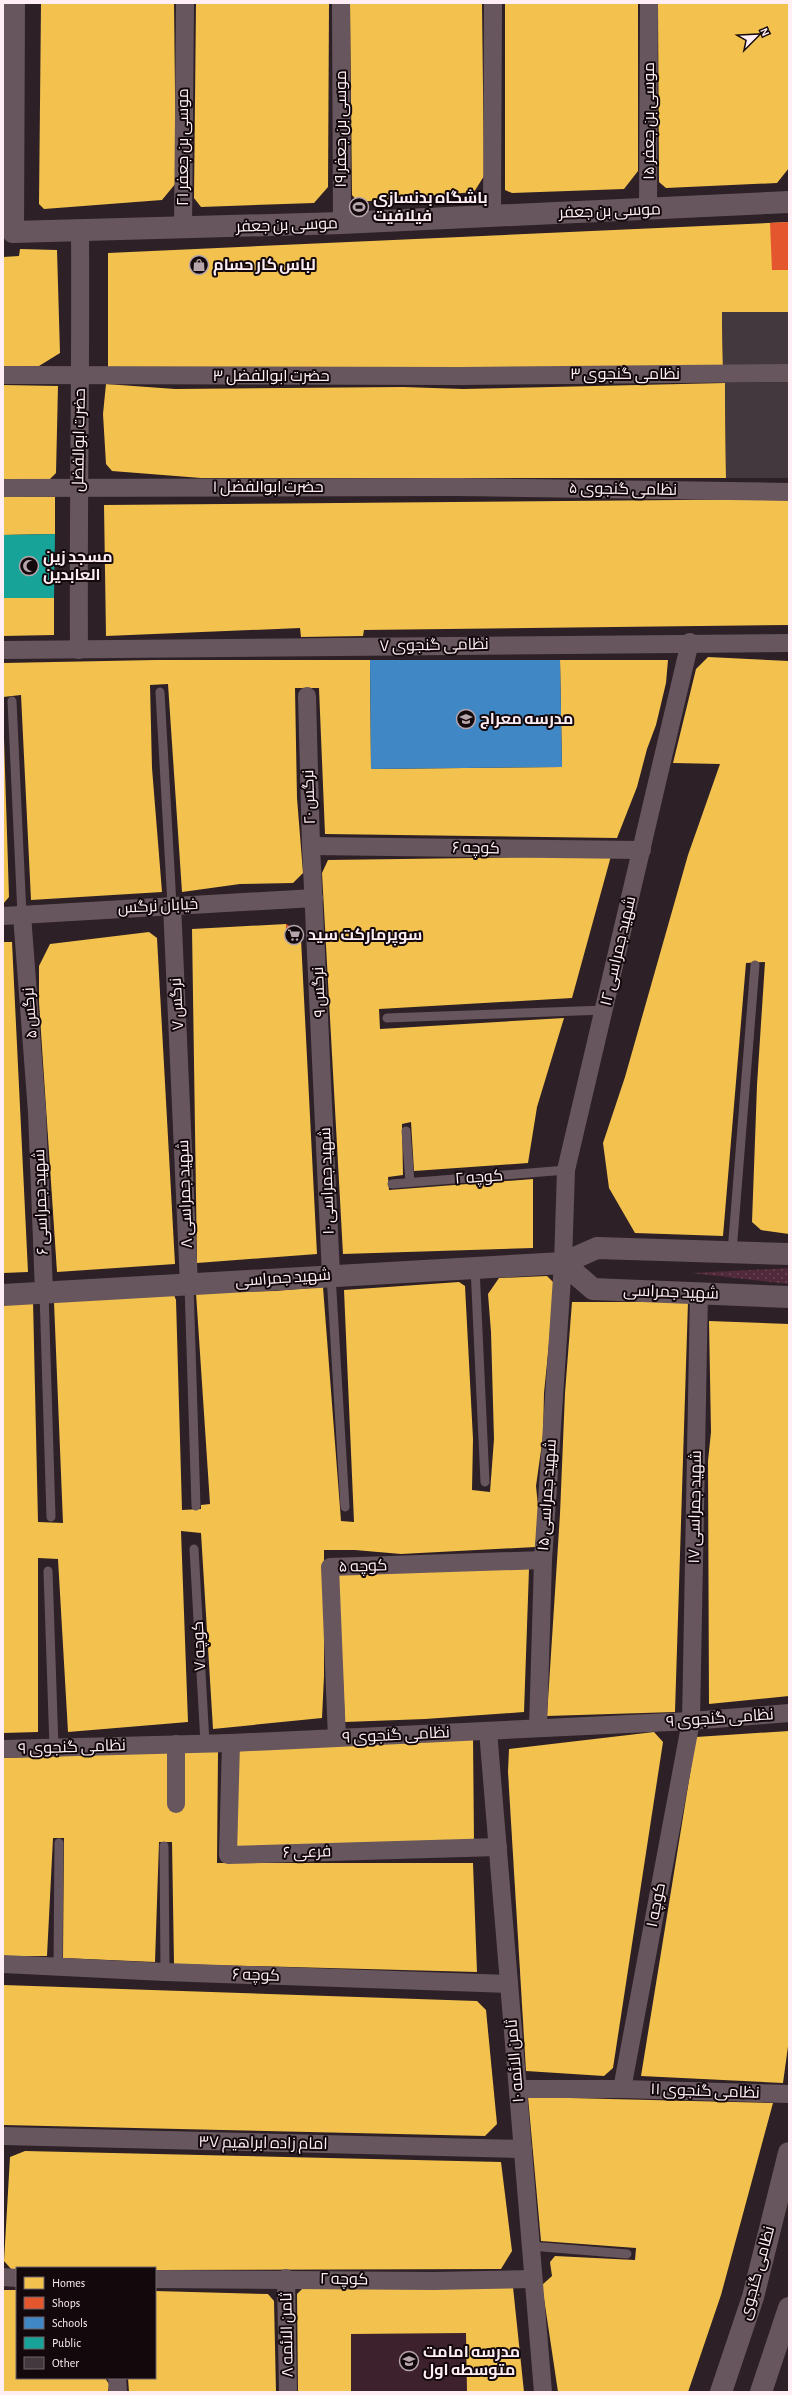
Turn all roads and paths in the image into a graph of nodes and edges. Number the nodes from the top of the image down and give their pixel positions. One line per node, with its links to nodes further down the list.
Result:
1 (14, 3): 6 (street, موسی بن جعفر)
2 (184, 3): 11 (street, موسی بن جعفر ۲۱)
3 (341, 3): 10 (street, موسی بن جعفر ۱۹)
4 (493, 3): 9 (street)
5 (649, 3): 8 (street, موسی بن جعفر ۱۵)
6 (8, 143): 13 (street, موسی بن جعفر)
7 (789, 202): 8 (street, موسی بن جعفر)
8 (648, 210): 9 (street, موسی بن جعفر)
9 (492, 216): 10 (street, موسی بن جعفر)
10 (342, 223): 11 (street, موسی بن جعفر)
11 (183, 229): 12 (street, موسی بن جعفر)
12 (80, 231): 13 (street, موسی بن جعفر); 16 (street, حضرت ابوالفضل)
13 (8, 235)
14 (789, 373): 17 (street, نظامی گنجوی ۳)
15 (3, 375): 16 (street, حضرت ابوالفضل ۳)
16 (81, 375): 17 (street, حضرت ابوالفضل ۳); 20 (street, حضرت ابوالفضل)
17 (461, 376)
18 (458, 487): 20 (street, حضرت ابوالفضل ۱); 21 (street, نظامی گنجوی ۵)
19 (3, 488): 20 (street, حضرت ابوالفضل ۱)
20 (78, 488): 25 (street, حضرت ابوالفضل)
21 (789, 492)
22 (690, 642): 23 (street, نظامی گنجوی ۷); 25 (street, نظامی گنجوی ۷); 30 (street, شهید جمراسی ۱۲)
23 (789, 643)
24 (3, 650): 25 (street, نظامی گنجوی ۷)
25 (79, 650)
26 (160, 692): 32 (lane)
27 (306, 696): 29 (street, نرگس ۲۰)
28 (12, 701): 33 (lane)
29 (311, 846): 30 (street, کوچه ۶); 31 (street, نرگس ۲۰)
30 (642, 850): 36 (street, شهید جمراسی ۱۲)
31 (314, 898): 32 (street, خیابان نرگس); 38 (street, نرگس ۹)
32 (172, 905): 33 (street, خیابان نرگس); 39 (street, نرگس ۷)
33 (22, 915): 34 (street, خیابان نرگس); 40 (street, نرگس ۵)
34 (3, 916)
35 (755, 965): 45 (lane)
36 (605, 1010): 37 (lane); 42 (street, شهید جمراسی ۱۲)
37 (387, 1018)
38 (323, 1087): 49 (street, شهید جمراسی ۱۰)
39 (182, 1102): 50 (street, شهید جمراسی ۸)
40 (37, 1112): 51 (street, شهید جمراسی ۶)
41 (406, 1131): 43 (lane)
42 (566, 1170): 43 (lane, کوچه ۲); 47 (street, شهید جمراسی ۱۲)
43 (410, 1182): 44 (lane, کوچه ۲)
44 (392, 1184)
45 (732, 1252): 46 (street, شهید جمراسی); 47 (street, شهید جمراسی)
46 (789, 1254)
47 (563, 1263): 48 (street, شهید جمراسی); 52 (street, شهید جمراسی); 60 (street, شهید جمراسی ۱۵)
48 (474, 1267): 49 (street, شهید جمراسی); 55 (lane)
49 (332, 1275): 50 (street, شهید جمراسی); 57 (lane)
50 (189, 1285): 51 (street, شهید جمراسی); 56 (lane)
51 (44, 1292): 53 (street, شهید جمراسی); 58 (lane)
52 (700, 1292): 54 (street, شهید جمراسی); 63 (street, شهید جمراسی ۱۷)
53 (3, 1295)
54 (789, 1297)
55 (485, 1482)
56 (196, 1506)
57 (345, 1507)
58 (51, 1517)
59 (194, 1549): 67 (lane, کوچه ۷)
60 (543, 1560): 64 (street, شهید جمراسی ۱۵); 66 (street, کوچه ۵)
61 (48, 1571): 70 (lane)
62 (789, 1713): 63 (street, نظامی گنجوی ۹)
63 (691, 1721): 64 (street, نظامی گنجوی ۹); 81 (street, کوچه ۱)
64 (538, 1728): 65 (street, نظامی گنجوی ۹)
65 (488, 1731): 66 (street, نظامی گنجوی ۹); 75 (street, ثامن الائمه ۱۰)
66 (337, 1738): 68 (street, نظامی گنجوی ۹)
67 (205, 1743): 68 (street, نظامی گنجوی ۹); 69 (street, نظامی گنجوی ۹)
68 (230, 1743): 75 (street, فرعی ۶)
69 (176, 1744): 70 (street, نظامی گنجوی ۹); 72 (street)
70 (54, 1748): 71 (street, نظامی گنجوی ۹)
71 (3, 1749)
72 (176, 1804)
73 (59, 1843): 77 (lane)
74 (164, 1846): 78 (lane)
75 (498, 1847): 79 (street, ثامن الائمه ۱۰)
76 (3, 1964): 77 (street, کوچه ۶)
77 (58, 1966): 78 (street, کوچه ۶)
78 (165, 1972): 79 (street, کوچه ۶)
79 (509, 1984): 80 (street, ثامن الائمه ۱۰)
80 (518, 2089): 81 (street, نظامی گنجوی ۱۱); 84 (street, ثامن الائمه ۱۰)
81 (622, 2089): 82 (street, نظامی گنجوی ۱۱)
82 (789, 2094)
83 (3, 2136): 84 (street, امام زاده ابراهیم ۳۷)
84 (523, 2149): 86 (street, ثامن الائمه ۱۰)
85 (789, 2153): 98 (street, نظامی گنجوی)
86 (531, 2246): 87 (lane); 92 (street, ثامن الائمه ۱۰)
87 (627, 2254)
88 (3, 2277): 89 (street)
89 (16, 2278)
90 (286, 2278): 91 (street, کوچه ۲); 92 (street, کوچه ۲); 96 (street, ثامن الائمه ۸)
91 (156, 2279)
92 (533, 2279): 97 (street, ثامن الائمه ۱۰)
93 (789, 2308): 99 (street)
94 (117, 2379): 95 (street)
95 (118, 2392)
96 (288, 2392)
97 (543, 2392)
98 (721, 2392)
99 (761, 2392)

